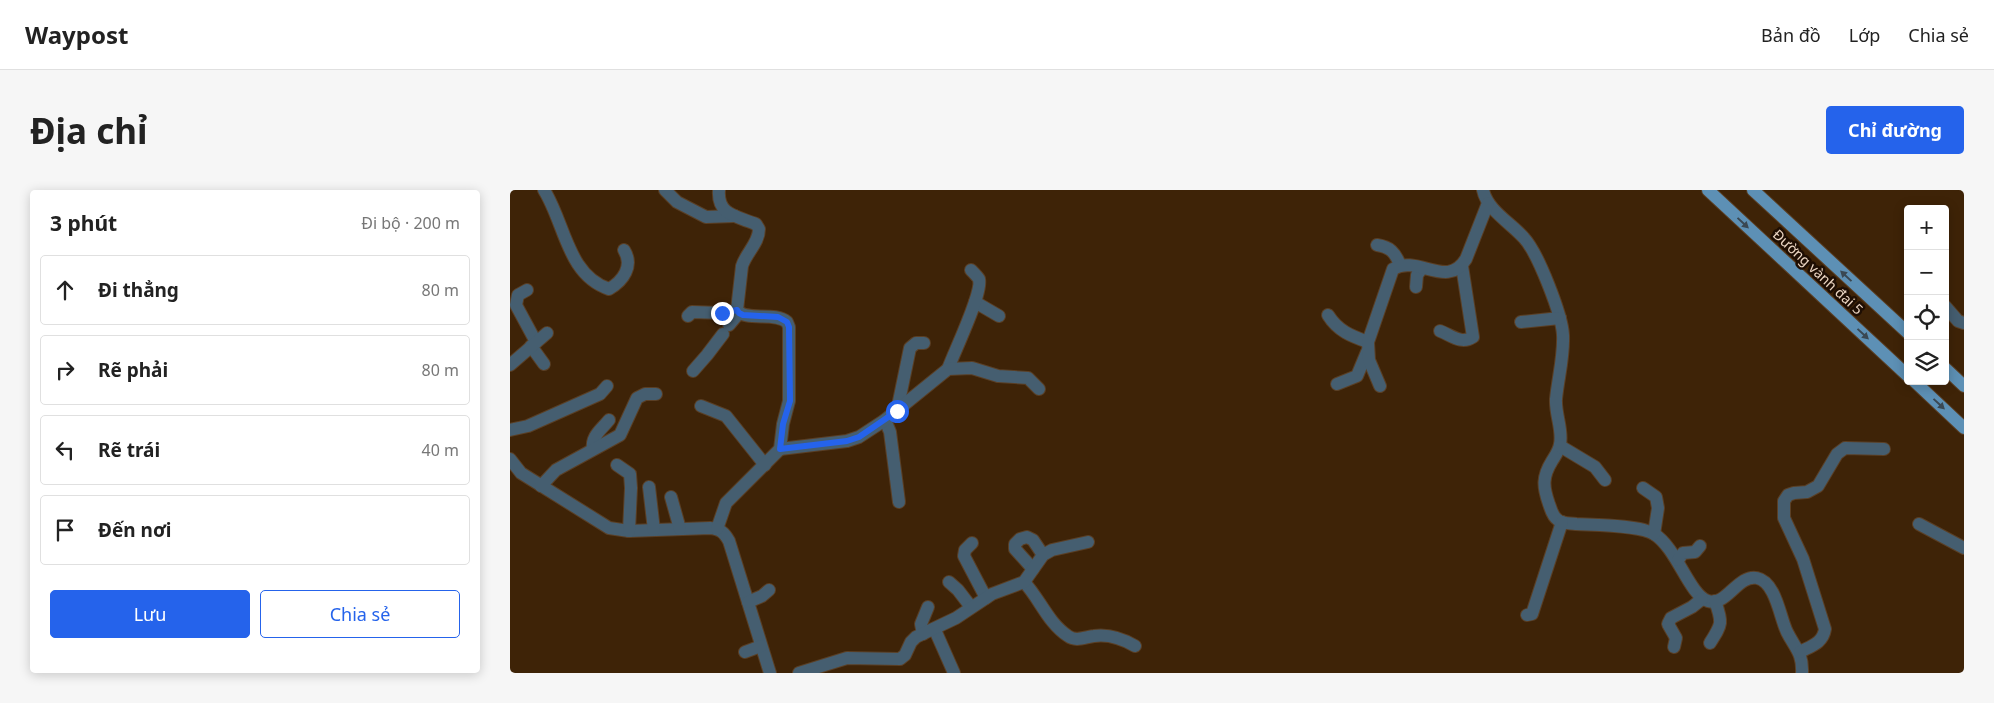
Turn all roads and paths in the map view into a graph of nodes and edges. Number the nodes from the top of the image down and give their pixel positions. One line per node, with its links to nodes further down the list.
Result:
1 (544, 190): 10 (street)
2 (665, 190): 8 (street)
3 (719, 190): 8 (street)
4 (1483, 190): 7 (street)
5 (1708, 190): 36 (main road, Đường vành đai 5, one-way to 36)
6 (1754, 190): 26 (main road, Đường vành đai 5, one-way to 6)
7 (1488, 203): 12 (street); 23 (street)
8 (738, 216): 19 (street)
9 (1377, 245): 11 (street)
10 (624, 250)
11 (1400, 265): 13 (street); 31 (street)
12 (1462, 266): 13 (street); 27 (street)
13 (1422, 268): 15 (street)
14 (971, 270): 17 (street)
15 (1416, 287)
16 (527, 290): 30 (street)
17 (975, 302): 21 (street); 34 (street)
18 (1949, 311): 25 (street)
19 (738, 312): 20 (street); 35 (street); 53 (street)
20 (688, 316)
21 (999, 316)
22 (1328, 316): 31 (street)
23 (1560, 318): 24 (street); 51 (street)
24 (1521, 322)
25 (1964, 323)
26 (1904, 329)
27 (1440, 331)
28 (547, 334): 30 (street)
29 (924, 343): 46 (street)
30 (533, 344): 32 (street); 33 (street)
31 (1367, 347): 38 (street); 41 (street)
32 (510, 364)
33 (544, 364)
34 (948, 369): 43 (street); 46 (street)
35 (693, 371)
36 (1904, 372)
37 (1949, 372): 42 (main road)
38 (1337, 384)
39 (1918, 385): 49 (main road, one-way to 49)
40 (607, 386): 50 (street)
41 (1380, 386)
42 (1964, 386)
43 (1039, 389)
44 (656, 394): 52 (street)
45 (701, 406): 57 (street)
46 (897, 411): 48 (street)
47 (609, 420): 52 (street)
48 (886, 420): 53 (street); 63 (street)
49 (1964, 428)
50 (510, 430)
51 (1560, 446): 58 (street); 64 (street)
52 (593, 449): 59 (street)
53 (780, 449): 57 (street)
54 (1884, 449): 93 (street)
55 (510, 459): 59 (street)
56 (618, 465): 69 (street)
57 (765, 465): 66 (street)
58 (1605, 480)
59 (541, 486): 69 (street)
60 (649, 487): 68 (street)
61 (1642, 488): 70 (street)
62 (671, 497): 67 (street)
63 (899, 502)
64 (1562, 522): 70 (street); 86 (street)
65 (1919, 524): 74 (street)
66 (718, 528): 67 (street); 83 (street)
67 (680, 529): 68 (street)
68 (654, 530): 69 (street)
69 (629, 531)
70 (1654, 534): 76 (street)
71 (1088, 542): 75 (street)
72 (972, 543): 81 (street)
73 (1700, 546): 76 (street)
74 (1964, 548)
75 (1043, 555): 77 (street); 77 (street)
76 (1678, 560): 82 (street)
77 (1034, 569): 79 (street)
78 (950, 582): 85 (street)
79 (1024, 582): 81 (street); 90 (street)
80 (768, 590): 83 (street)
81 (986, 598): 85 (street)
82 (1709, 600): 88 (street); 91 (street); 93 (street)
83 (748, 602): 89 (street)
84 (928, 607): 87 (street)
85 (971, 608): 87 (street)
86 (1527, 615)
87 (929, 632): 95 (street); 96 (street)
88 (1710, 644)
89 (761, 646): 92 (street); 94 (street)
90 (1135, 646)
91 (1674, 647)
92 (745, 652)
93 (1800, 652): 97 (street)
94 (770, 673)
95 (799, 673)
96 (954, 673)
97 (1802, 673)

